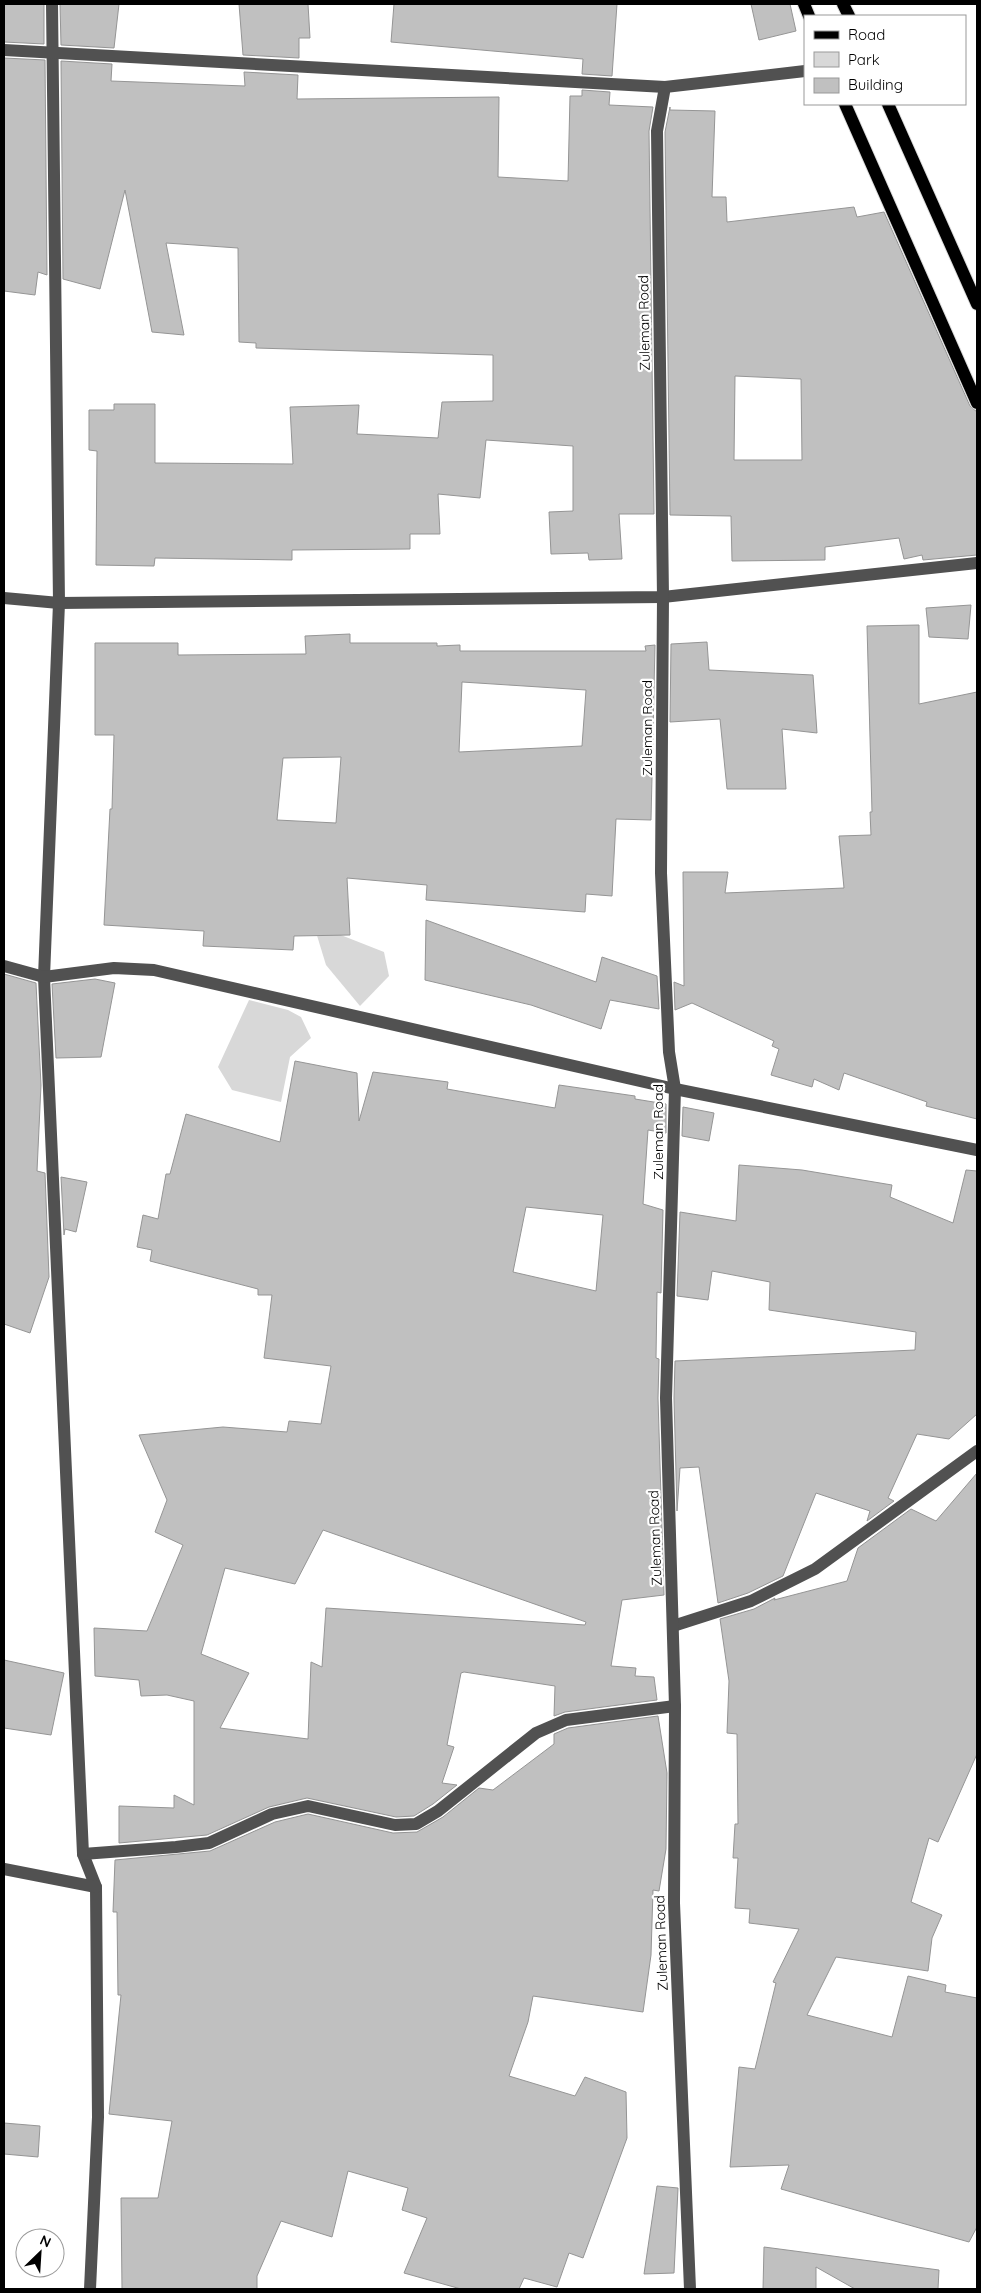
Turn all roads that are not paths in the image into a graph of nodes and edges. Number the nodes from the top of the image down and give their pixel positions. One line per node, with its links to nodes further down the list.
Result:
1 (52, 4): 3 (street)
2 (4, 50): 3 (street)
3 (51, 54): 5 (street); 13 (street)
4 (804, 71): 5 (street)
5 (665, 88): 11 (street, Zuleman Road)
6 (845, 105): 9 (main road)
7 (888, 105): 8 (main road)
8 (977, 304)
9 (977, 403)
10 (977, 563): 11 (street)
11 (662, 597): 13 (street); 16 (street, Zuleman Road)
12 (4, 598): 13 (street)
13 (59, 603): 15 (street)
14 (4, 966): 15 (street)
15 (44, 977): 16 (street); 21 (street)
16 (675, 1089): 17 (street); 19 (street, Zuleman Road)
17 (977, 1150)
18 (977, 1452): 19 (street)
19 (673, 1626): 20 (street, Zuleman Road)
20 (675, 1706): 21 (street); 25 (street, Zuleman Road)
21 (83, 1854): 23 (street)
22 (4, 1869): 23 (street)
23 (96, 1887): 24 (street)
24 (90, 2289)
25 (690, 2289)

